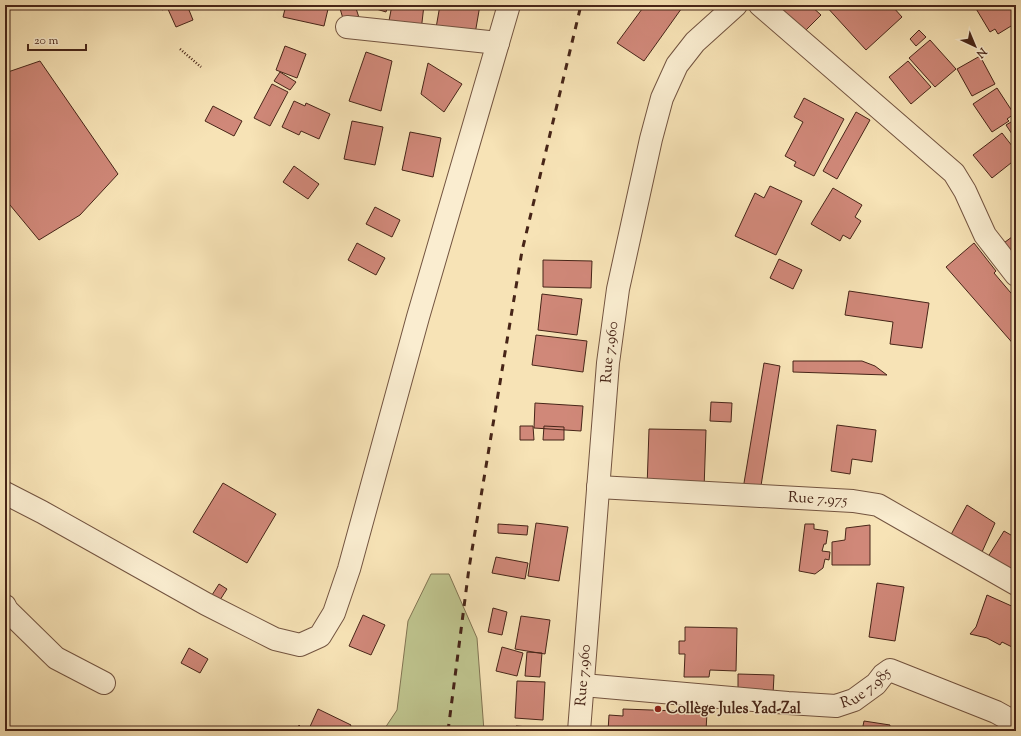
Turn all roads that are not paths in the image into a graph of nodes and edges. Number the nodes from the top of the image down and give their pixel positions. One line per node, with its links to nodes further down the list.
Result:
1 (509, 5): 5 (street)
2 (736, 5): 7 (street, Rue 7.960)
3 (760, 5): 6 (street)
4 (347, 27): 5 (street)
5 (498, 43): 8 (street)
6 (1016, 275)
7 (598, 487): 9 (street, Rue 7.975); 12 (street, Rue 7.960)
8 (5, 493)
9 (1016, 584)
10 (5, 606): 11 (street)
11 (104, 683)
12 (583, 685): 13 (street, Rue 7.985); 14 (street, Rue 7.960)
13 (1016, 723)
14 (579, 731)

